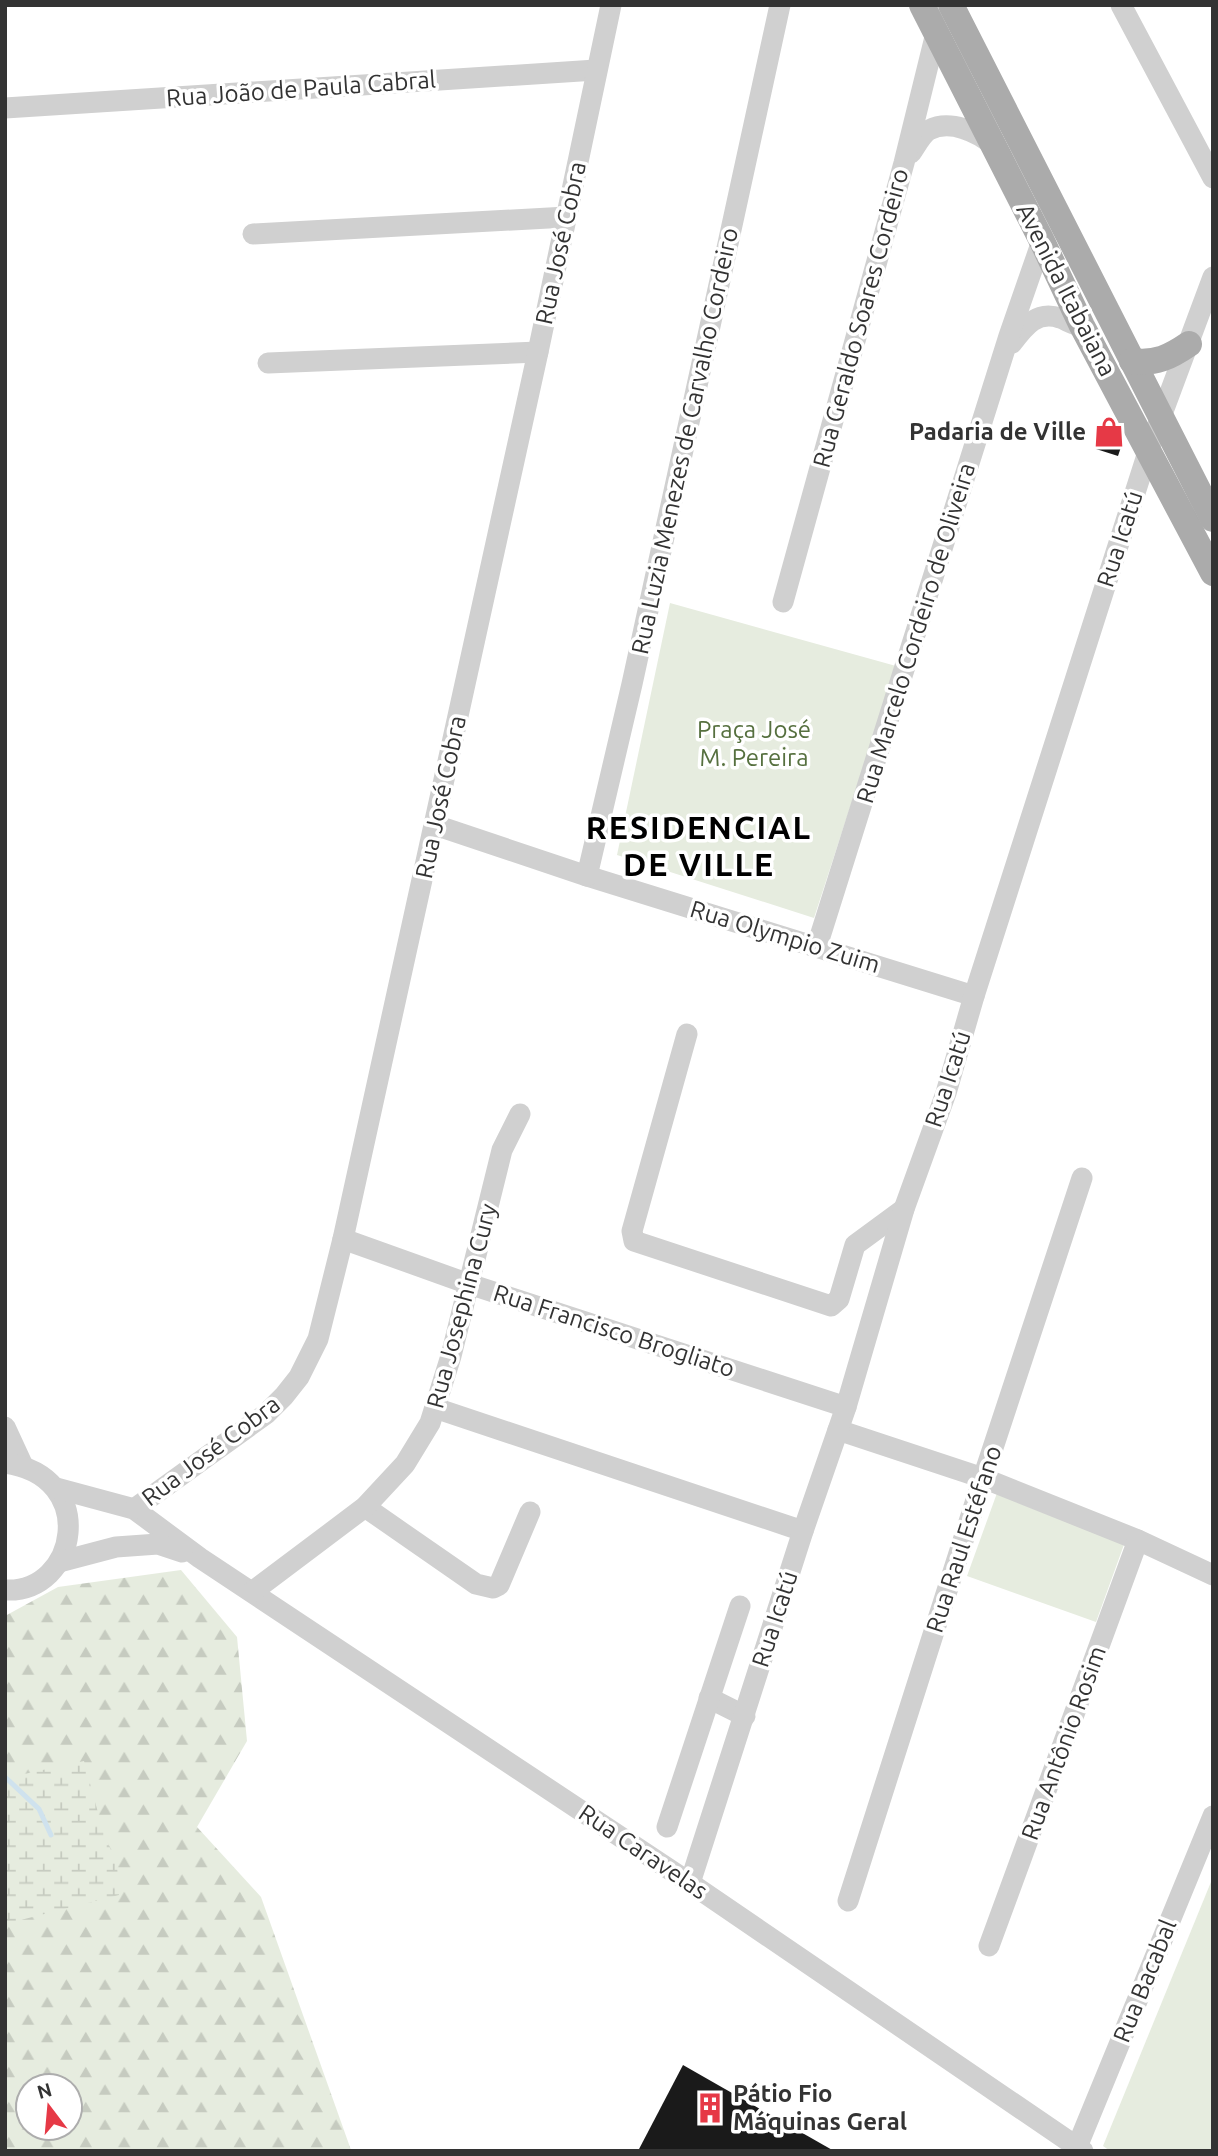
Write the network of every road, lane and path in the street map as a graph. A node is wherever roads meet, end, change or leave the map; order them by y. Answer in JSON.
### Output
{"nodes":[{"id":1,"x":611,"y":5,"type":"edge"},
{"id":2,"x":780,"y":5,"type":"edge"},
{"id":3,"x":922,"y":5,"type":"edge"},
{"id":4,"x":951,"y":5,"type":"edge"},
{"id":5,"x":1124,"y":7,"type":"edge"},
{"id":6,"x":936,"y":33,"type":"junction"},
{"id":7,"x":596,"y":70,"type":"junction"},
{"id":8,"x":5,"y":108,"type":"edge"},
{"id":9,"x":994,"y":146,"type":"junction"},
{"id":10,"x":1206,"y":154,"type":"edge"},
{"id":11,"x":904,"y":163,"type":"junction"},
{"id":12,"x":1213,"y":178,"type":"edge"},
{"id":13,"x":567,"y":217,"type":"junction"},
{"id":14,"x":253,"y":234,"type":"dead end"},
{"id":15,"x":1042,"y":241,"type":"junction"},
{"id":16,"x":1213,"y":277,"type":"edge"},
{"id":17,"x":1082,"y":326,"type":"junction"},
{"id":18,"x":1189,"y":344,"type":"junction"},
{"id":19,"x":538,"y":352,"type":"junction"},
{"id":20,"x":1004,"y":352,"type":"junction"},
{"id":21,"x":1132,"y":361,"type":"junction"},
{"id":22,"x":268,"y":363,"type":"dead end"},
{"id":23,"x":1161,"y":416,"type":"junction"},
{"id":24,"x":1149,"y":449,"type":"junction"},
{"id":25,"x":1213,"y":519,"type":"edge"},
{"id":26,"x":1213,"y":573,"type":"edge"},
{"id":27,"x":783,"y":602,"type":"dead end"},
{"id":28,"x":435,"y":825,"type":"junction"},
{"id":29,"x":587,"y":876,"type":"junction"},
{"id":30,"x":817,"y":946,"type":"junction"},
{"id":31,"x":974,"y":996,"type":"junction"},
{"id":32,"x":687,"y":1034,"type":"dead end"},
{"id":33,"x":520,"y":1114,"type":"dead end"},
{"id":34,"x":1082,"y":1178,"type":"dead end"},
{"id":35,"x":904,"y":1209,"type":"junction"},
{"id":36,"x":344,"y":1239,"type":"junction"},
{"id":37,"x":469,"y":1284,"type":"junction"},
{"id":38,"x":846,"y":1407,"type":"junction"},
{"id":39,"x":435,"y":1408,"type":"junction"},
{"id":40,"x":5,"y":1427,"type":"edge"},
{"id":41,"x":838,"y":1430,"type":"junction"},
{"id":42,"x":14,"y":1465,"type":"edge"},
{"id":43,"x":983,"y":1478,"type":"junction"},
{"id":44,"x":55,"y":1488,"type":"junction"},
{"id":45,"x":365,"y":1507,"type":"junction"},
{"id":46,"x":134,"y":1509,"type":"junction"},
{"id":47,"x":530,"y":1512,"type":"dead end"},
{"id":48,"x":803,"y":1531,"type":"junction"},
{"id":49,"x":1138,"y":1540,"type":"junction"},
{"id":50,"x":200,"y":1558,"type":"junction"},
{"id":51,"x":59,"y":1562,"type":"junction"},
{"id":52,"x":1213,"y":1575,"type":"edge"},
{"id":53,"x":7,"y":1591,"type":"edge"},
{"id":54,"x":252,"y":1592,"type":"junction"},
{"id":55,"x":740,"y":1606,"type":"dead end"},
{"id":56,"x":709,"y":1698,"type":"junction"},
{"id":57,"x":745,"y":1716,"type":"junction"},
{"id":58,"x":1213,"y":1816,"type":"edge"},
{"id":59,"x":667,"y":1827,"type":"dead end"},
{"id":60,"x":690,"y":1883,"type":"junction"},
{"id":61,"x":848,"y":1901,"type":"dead end"},
{"id":62,"x":989,"y":1946,"type":"dead end"},
{"id":63,"x":1080,"y":2149,"type":"edge"}],
"edges":[{"from":1,"to":7,"type":"street","name":"Rua José Cobra"},
{"from":2,"to":29,"type":"street","name":"Rua Luzia Menezes de Carvalho Cordeiro"},
{"from":3,"to":6,"type":"main road","name":"Avenida Itabaiana"},
{"from":4,"to":21,"type":"main road","name":"Avenida Itabaiana"},
{"from":5,"to":10,"type":"street"},
{"from":6,"to":9,"type":"main road","name":"Avenida Itabaiana"},
{"from":6,"to":11,"type":"street","name":"Rua Geraldo Soares Cordeiro"},
{"from":7,"to":8,"type":"street","name":"Rua João de Paula Cabral"},
{"from":7,"to":13,"type":"street","name":"Rua José Cobra"},
{"from":9,"to":11,"type":"street"},
{"from":9,"to":15,"type":"main road","name":"Avenida Itabaiana"},
{"from":10,"to":12,"type":"street"},
{"from":11,"to":27,"type":"street","name":"Rua Geraldo Soares Cordeiro"},
{"from":13,"to":14,"type":"street"},
{"from":13,"to":19,"type":"street","name":"Rua José Cobra"},
{"from":15,"to":17,"type":"main road","name":"Avenida Itabaiana"},
{"from":15,"to":20,"type":"street","name":"Rua Marcelo Cordeiro de Oliveira"},
{"from":16,"to":18,"type":"street","name":"Rua Icatú"},
{"from":17,"to":20,"type":"street"},
{"from":17,"to":24,"type":"main road","name":"Avenida Itabaiana"},
{"from":18,"to":21,"type":"main road"},
{"from":18,"to":23,"type":"street","name":"Rua Icatú"},
{"from":19,"to":22,"type":"street"},
{"from":19,"to":28,"type":"street","name":"Rua José Cobra"},
{"from":20,"to":30,"type":"street","name":"Rua Marcelo Cordeiro de Oliveira"},
{"from":21,"to":23,"type":"main road","name":"Avenida Itabaiana"},
{"from":23,"to":24,"type":"street","name":"Rua Icatú"},
{"from":23,"to":25,"type":"main road","name":"Avenida Itabaiana"},
{"from":24,"to":26,"type":"main road","name":"Avenida Itabaiana"},
{"from":24,"to":31,"type":"street","name":"Rua Icatú"},
{"from":28,"to":29,"type":"street","name":"Rua Olympio Zuim"},
{"from":28,"to":36,"type":"street","name":"Rua José Cobra"},
{"from":29,"to":30,"type":"street","name":"Rua Olympio Zuim"},
{"from":30,"to":31,"type":"street","name":"Rua Olympio Zuim"},
{"from":31,"to":35,"type":"street","name":"Rua Icatú"},
{"from":32,"to":35,"type":"street"},
{"from":33,"to":37,"type":"street","name":"Rua Josephina Cury"},
{"from":34,"to":43,"type":"street","name":"Rua Raul Estéfano"},
{"from":35,"to":38,"type":"street","name":"Rua Icatú"},
{"from":36,"to":37,"type":"street","name":"Rua Francisco Brogliato"},
{"from":36,"to":46,"type":"street","name":"Rua José Cobra"},
{"from":37,"to":38,"type":"street","name":"Rua Francisco Brogliato"},
{"from":37,"to":39,"type":"street","name":"Rua Josephina Cury"},
{"from":38,"to":41,"type":"street","name":"Rua Icatú"},
{"from":39,"to":45,"type":"street","name":"Rua Josephina Cury"},
{"from":39,"to":48,"type":"street"},
{"from":40,"to":42,"type":"street"},
{"from":41,"to":43,"type":"street"},
{"from":41,"to":48,"type":"street","name":"Rua Icatú"},
{"from":42,"to":44,"type":"street"},
{"from":43,"to":49,"type":"street"},
{"from":43,"to":61,"type":"street","name":"Rua Raul Estéfano"},
{"from":44,"to":46,"type":"street"},
{"from":44,"to":51,"type":"street"},
{"from":45,"to":47,"type":"street"},
{"from":45,"to":54,"type":"street","name":"Rua Josephina Cury"},
{"from":46,"to":50,"type":"street"},
{"from":48,"to":57,"type":"street","name":"Rua Icatú"},
{"from":49,"to":52,"type":"street"},
{"from":49,"to":62,"type":"street","name":"Rua Antônio Rosim"},
{"from":50,"to":51,"type":"street"},
{"from":50,"to":54,"type":"street","name":"Rua Caravelas"},
{"from":51,"to":53,"type":"street"},
{"from":54,"to":60,"type":"street","name":"Rua Caravelas"},
{"from":55,"to":56,"type":"street"},
{"from":56,"to":57,"type":"street"},
{"from":56,"to":59,"type":"street"},
{"from":57,"to":60,"type":"street","name":"Rua Icatú"},
{"from":58,"to":63,"type":"street","name":"Rua Bacabal"},
{"from":60,"to":63,"type":"street","name":"Rua Caravelas"}]}
